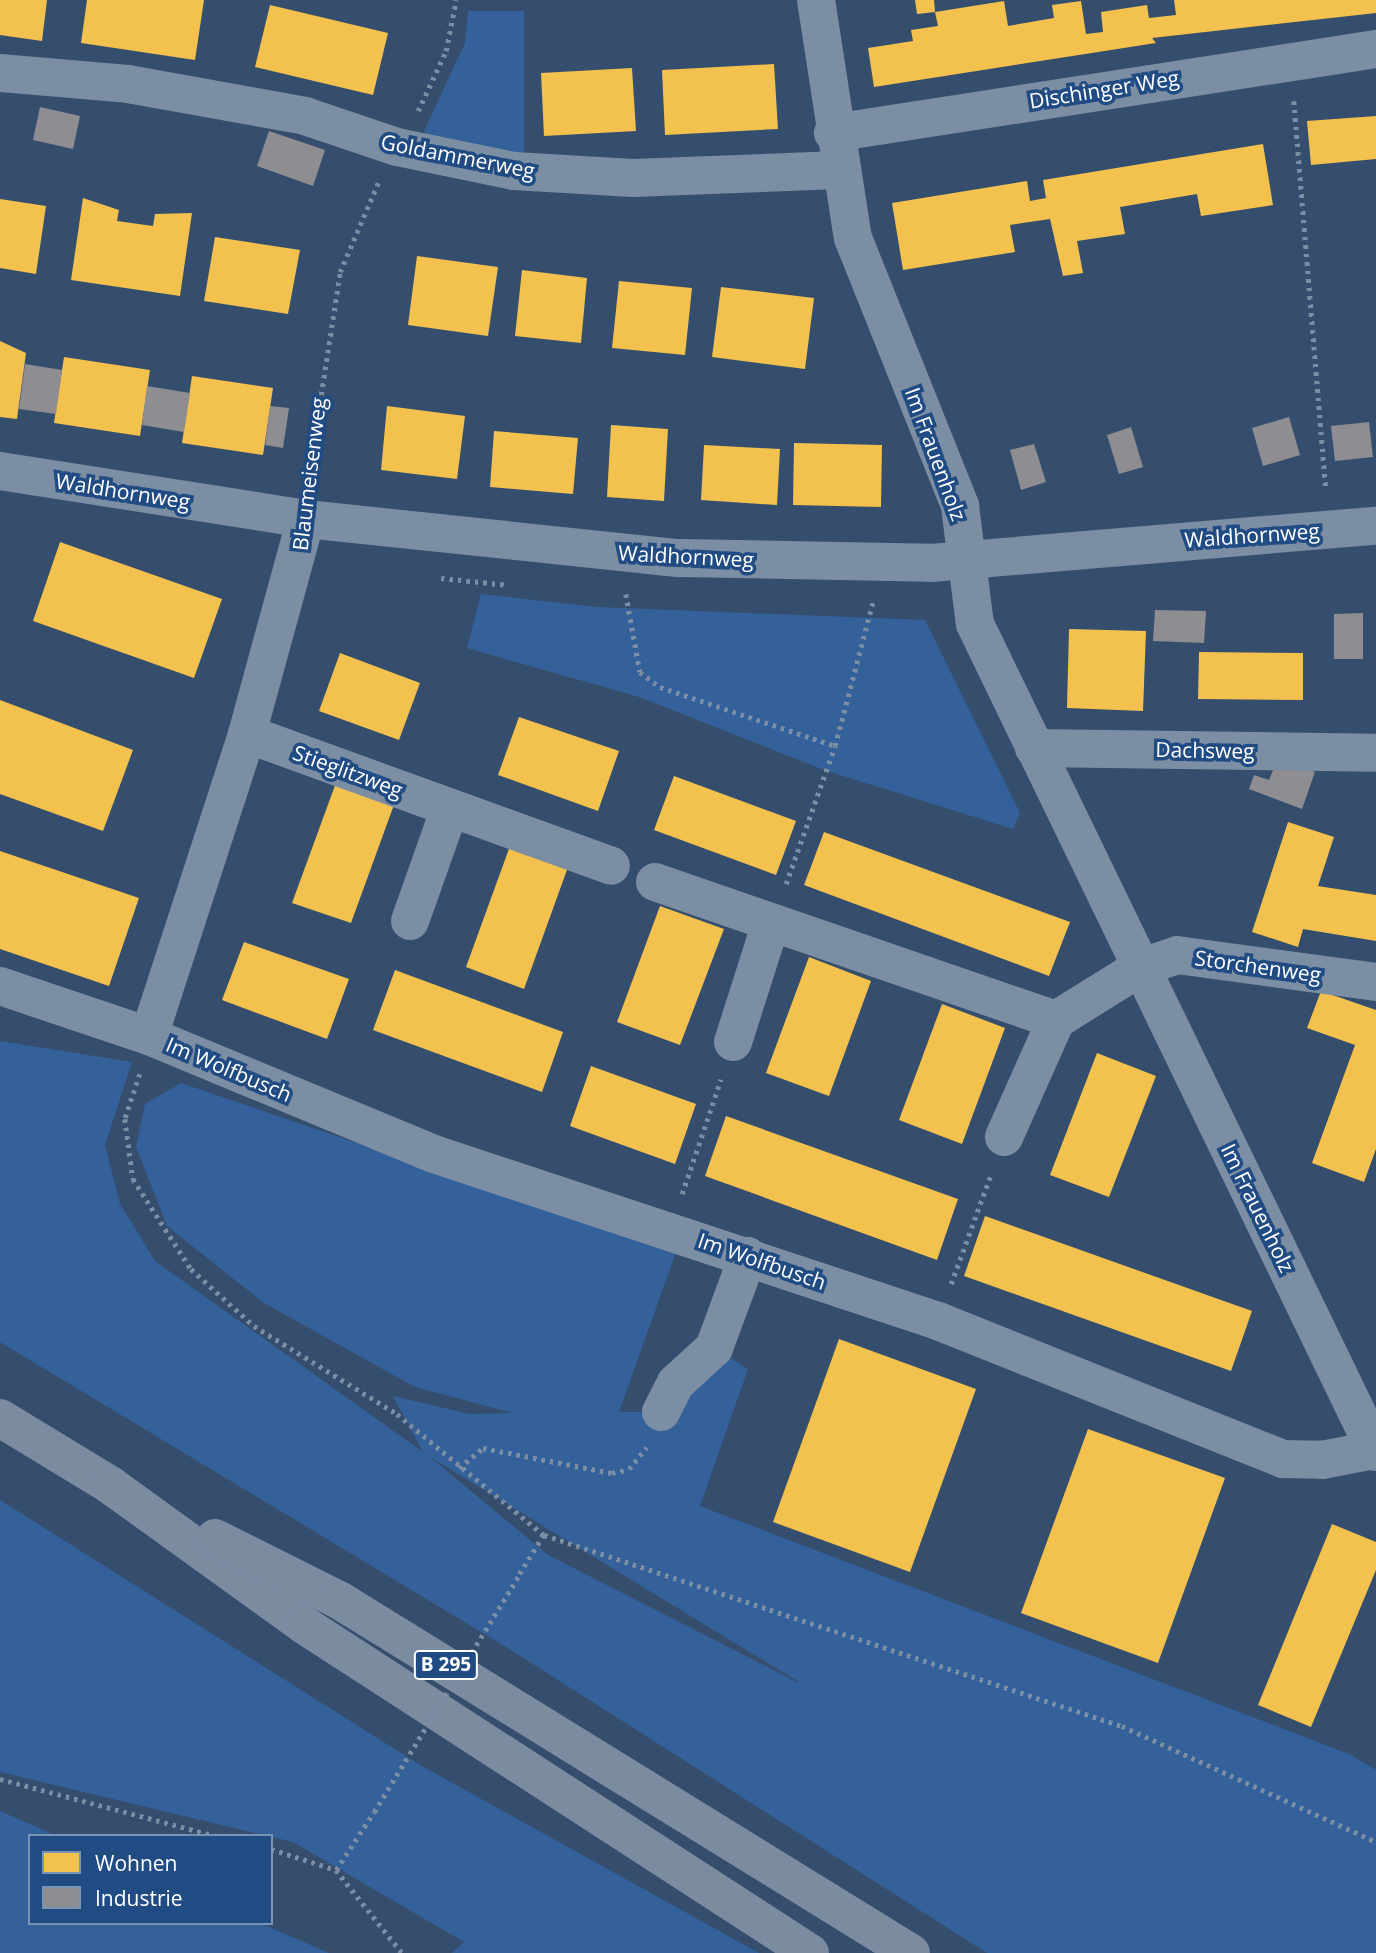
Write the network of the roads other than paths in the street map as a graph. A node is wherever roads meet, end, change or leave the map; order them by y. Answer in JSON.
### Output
{"nodes":[{"id":1,"x":816,"y":0,"type":"edge"},
{"id":2,"x":1376,"y":48,"type":"edge"},
{"id":3,"x":0,"y":73,"type":"edge"},
{"id":4,"x":833,"y":133,"type":"junction"},
{"id":5,"x":839,"y":170,"type":"junction"},
{"id":6,"x":0,"y":471,"type":"edge"},
{"id":7,"x":306,"y":519,"type":"junction"},
{"id":8,"x":1376,"y":526,"type":"edge"},
{"id":9,"x":968,"y":556,"type":"junction"},
{"id":10,"x":247,"y":734,"type":"junction"},
{"id":11,"x":1034,"y":748,"type":"junction"},
{"id":12,"x":1376,"y":753,"type":"edge"},
{"id":13,"x":450,"y":808,"type":"junction"},
{"id":14,"x":611,"y":866,"type":"dead end"},
{"id":15,"x":655,"y":882,"type":"dead end"},
{"id":16,"x":410,"y":921,"type":"dead end"},
{"id":17,"x":770,"y":926,"type":"junction"},
{"id":18,"x":1141,"y":967,"type":"junction"},
{"id":19,"x":1376,"y":982,"type":"edge"},
{"id":20,"x":0,"y":986,"type":"edge"},
{"id":21,"x":1056,"y":1020,"type":"junction"},
{"id":22,"x":149,"y":1036,"type":"junction"},
{"id":23,"x":733,"y":1042,"type":"road end"},
{"id":24,"x":1004,"y":1137,"type":"road end"},
{"id":25,"x":748,"y":1256,"type":"junction"},
{"id":26,"x":661,"y":1412,"type":"road end"},
{"id":27,"x":0,"y":1418,"type":"edge"},
{"id":28,"x":1375,"y":1451,"type":"edge"},
{"id":29,"x":110,"y":1485,"type":"junction"},
{"id":30,"x":810,"y":1953,"type":"edge"},
{"id":31,"x":911,"y":1953,"type":"edge"}],
"edges":[{"from":1,"to":4,"type":"street","name":"Im Frauenholz"},
{"from":2,"to":4,"type":"street","name":"Dischinger Weg"},
{"from":3,"to":5,"type":"street","name":"Goldammerweg"},
{"from":4,"to":5,"type":"street","name":"Im Frauenholz"},
{"from":5,"to":9,"type":"street","name":"Im Frauenholz"},
{"from":6,"to":7,"type":"street","name":"Waldhornweg"},
{"from":7,"to":9,"type":"street","name":"Waldhornweg"},
{"from":7,"to":10,"type":"street","name":"Blaumeisenweg"},
{"from":8,"to":9,"type":"street","name":"Waldhornweg"},
{"from":9,"to":11,"type":"street","name":"Im Frauenholz"},
{"from":10,"to":13,"type":"street","name":"Stieglitzweg"},
{"from":10,"to":22,"type":"street","name":"Blaumeisenweg"},
{"from":11,"to":12,"type":"street","name":"Dachsweg"},
{"from":11,"to":18,"type":"street","name":"Im Frauenholz"},
{"from":13,"to":14,"type":"street","name":"Stieglitzweg"},
{"from":13,"to":16,"type":"street"},
{"from":15,"to":17,"type":"street"},
{"from":17,"to":21,"type":"street"},
{"from":17,"to":23,"type":"street"},
{"from":18,"to":19,"type":"street","name":"Storchenweg"},
{"from":18,"to":21,"type":"street"},
{"from":18,"to":28,"type":"street","name":"Im Frauenholz"},
{"from":20,"to":22,"type":"street","name":"Im Wolfbusch"},
{"from":21,"to":24,"type":"street"},
{"from":22,"to":25,"type":"street","name":"Im Wolfbusch"},
{"from":25,"to":26,"type":"street"},
{"from":25,"to":28,"type":"street","name":"Im Wolfbusch"},
{"from":27,"to":29,"type":"main road","number":"B 295"},
{"from":29,"to":30,"type":"main road","number":"B 295"},
{"from":29,"to":31,"type":"main road","number":"B 295"}]}
